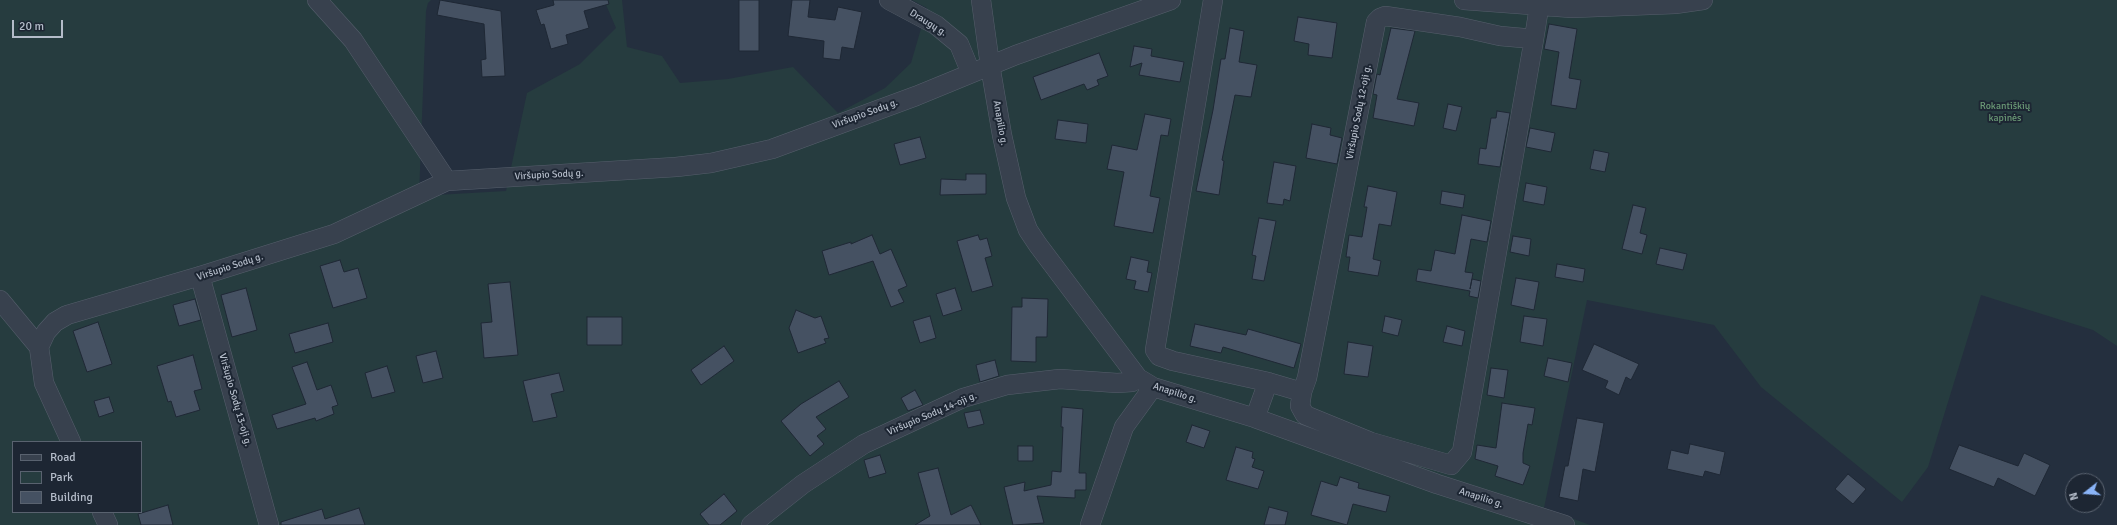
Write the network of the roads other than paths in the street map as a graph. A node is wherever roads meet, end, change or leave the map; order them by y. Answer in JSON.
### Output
{"nodes":[{"id":1,"x":317,"y":0,"type":"edge"},
{"id":2,"x":889,"y":0,"type":"edge"},
{"id":3,"x":981,"y":0,"type":"edge"},
{"id":4,"x":1171,"y":0,"type":"edge"},
{"id":5,"x":1213,"y":0,"type":"edge"},
{"id":6,"x":1464,"y":0,"type":"edge"},
{"id":7,"x":1703,"y":0,"type":"edge"},
{"id":8,"x":1539,"y":7,"type":"junction"},
{"id":9,"x":1534,"y":39,"type":"junction"},
{"id":10,"x":990,"y":65,"type":"junction"},
{"id":11,"x":971,"y":73,"type":"junction"},
{"id":12,"x":447,"y":181,"type":"junction"},
{"id":13,"x":200,"y":276,"type":"junction"},
{"id":14,"x":0,"y":300,"type":"edge"},
{"id":15,"x":39,"y":347,"type":"junction"},
{"id":16,"x":1146,"y":382,"type":"junction"},
{"id":17,"x":1268,"y":382,"type":"junction"},
{"id":18,"x":1302,"y":392,"type":"junction"},
{"id":19,"x":1255,"y":418,"type":"junction"},
{"id":20,"x":71,"y":441,"type":"edge"},
{"id":21,"x":102,"y":513,"type":"edge"},
{"id":22,"x":108,"y":525,"type":"edge"},
{"id":23,"x":269,"y":525,"type":"edge"},
{"id":24,"x":751,"y":525,"type":"edge"},
{"id":25,"x":1090,"y":525,"type":"edge"},
{"id":26,"x":1565,"y":525,"type":"edge"}],
"edges":[{"from":1,"to":12,"type":"street"},
{"from":2,"to":11,"type":"street","name":"Draugų g."},
{"from":3,"to":10,"type":"street","name":"Anapilio g."},
{"from":4,"to":10,"type":"street","name":"Viršupio Sodų g."},
{"from":5,"to":17,"type":"street"},
{"from":6,"to":8,"type":"street"},
{"from":7,"to":8,"type":"street"},
{"from":8,"to":9,"type":"street"},
{"from":9,"to":18,"type":"street","name":"Viršupio Sodų 12-oji g."},
{"from":9,"to":18,"type":"street"},
{"from":10,"to":11,"type":"street","name":"Viršupio Sodų g."},
{"from":10,"to":16,"type":"street","name":"Anapilio g."},
{"from":11,"to":12,"type":"street","name":"Viršupio Sodų g."},
{"from":12,"to":13,"type":"street","name":"Viršupio Sodų g."},
{"from":13,"to":15,"type":"street","name":"Viršupio Sodų g."},
{"from":13,"to":23,"type":"street","name":"Viršupio Sodų 13-oji g."},
{"from":14,"to":15,"type":"street"},
{"from":15,"to":20,"type":"street"},
{"from":16,"to":19,"type":"street","name":"Anapilio g."},
{"from":16,"to":24,"type":"street","name":"Viršupio Sodų 14-oji g."},
{"from":16,"to":25,"type":"street"},
{"from":17,"to":18,"type":"street"},
{"from":17,"to":19,"type":"street"},
{"from":19,"to":26,"type":"street","name":"Anapilio g."},
{"from":21,"to":22,"type":"street"}]}
